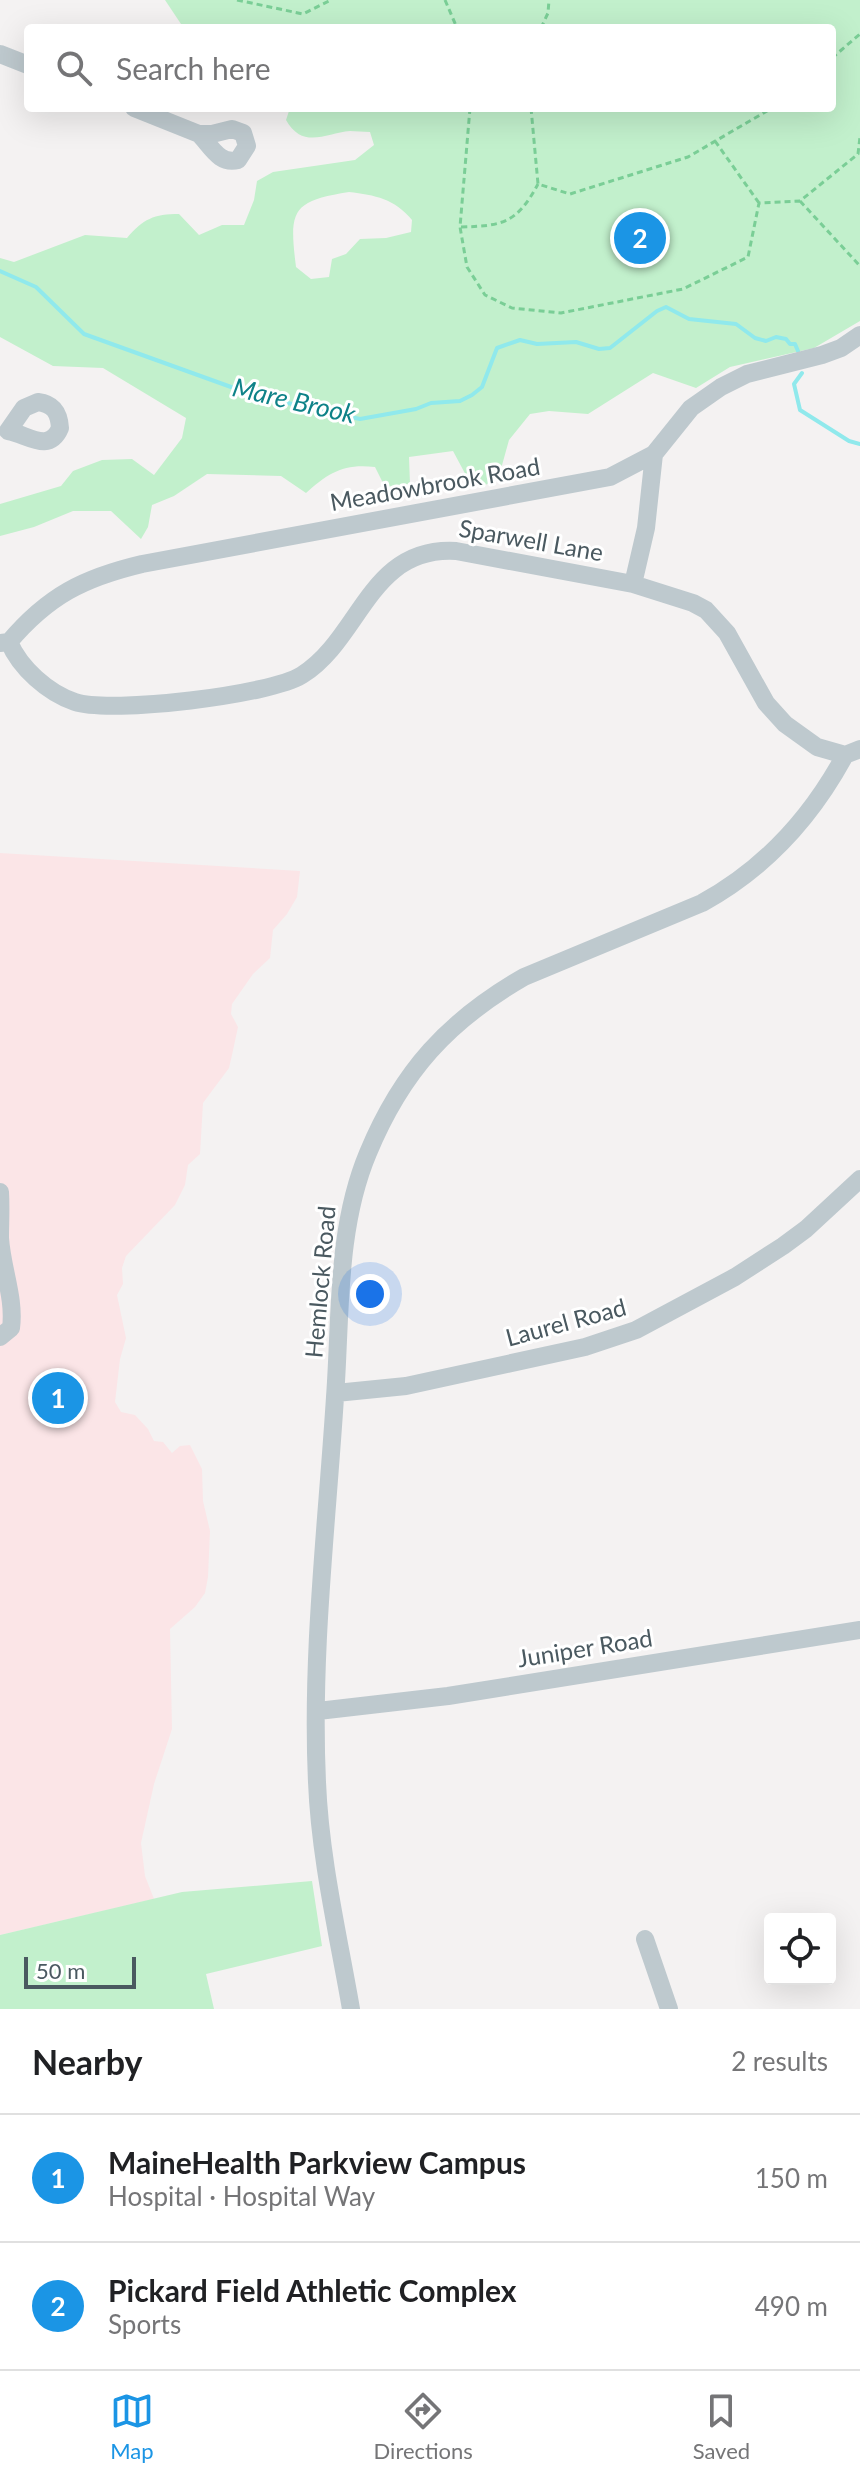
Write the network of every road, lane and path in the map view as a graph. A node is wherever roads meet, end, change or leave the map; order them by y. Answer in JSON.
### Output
{"nodes":[{"id":1,"x":237,"y":0,"type":"edge"},
{"id":2,"x":331,"y":0,"type":"edge"},
{"id":3,"x":445,"y":0,"type":"edge"},
{"id":4,"x":549,"y":0,"type":"edge"},
{"id":5,"x":455,"y":24,"type":"edge"},
{"id":6,"x":543,"y":24,"type":"edge"},
{"id":7,"x":860,"y":34,"type":"edge"},
{"id":8,"x":0,"y":54,"type":"edge"},
{"id":9,"x":836,"y":55,"type":"edge"},
{"id":10,"x":24,"y":63,"type":"edge"},
{"id":11,"x":144,"y":112,"type":"edge"},
{"id":12,"x":470,"y":112,"type":"edge"},
{"id":13,"x":531,"y":112,"type":"edge"},
{"id":14,"x":765,"y":112,"type":"edge"},
{"id":15,"x":199,"y":134,"type":"dead end"},
{"id":16,"x":860,"y":137,"type":"edge"},
{"id":17,"x":715,"y":140,"type":"junction"},
{"id":18,"x":538,"y":184,"type":"junction"},
{"id":19,"x":800,"y":201,"type":"junction"},
{"id":20,"x":759,"y":203,"type":"junction"},
{"id":21,"x":460,"y":227,"type":"junction"},
{"id":22,"x":860,"y":266,"type":"edge"},
{"id":23,"x":860,"y":335,"type":"edge"},
{"id":24,"x":654,"y":454,"type":"junction"},
{"id":25,"x":633,"y":584,"type":"junction"},
{"id":26,"x":4,"y":643,"type":"edge"},
{"id":27,"x":852,"y":752,"type":"edge"},
{"id":28,"x":860,"y":1179,"type":"edge"},
{"id":29,"x":0,"y":1192,"type":"edge"},
{"id":30,"x":0,"y":1337,"type":"edge"},
{"id":31,"x":336,"y":1393,"type":"junction"},
{"id":32,"x":860,"y":1630,"type":"edge"},
{"id":33,"x":318,"y":1711,"type":"junction"},
{"id":34,"x":645,"y":1939,"type":"dead end"},
{"id":35,"x":351,"y":2009,"type":"edge"},
{"id":36,"x":669,"y":2009,"type":"edge"}],
"edges":[{"from":1,"to":2,"type":"path"},
{"from":3,"to":5,"type":"path"},
{"from":4,"to":6,"type":"path"},
{"from":7,"to":9,"type":"path"},
{"from":8,"to":10,"type":"street"},
{"from":11,"to":15,"type":"street"},
{"from":12,"to":21,"type":"path"},
{"from":13,"to":18,"type":"path"},
{"from":14,"to":17,"type":"path"},
{"from":16,"to":19,"type":"path"},
{"from":17,"to":18,"type":"path"},
{"from":17,"to":20,"type":"path"},
{"from":18,"to":21,"type":"path"},
{"from":19,"to":20,"type":"path"},
{"from":19,"to":22,"type":"path"},
{"from":20,"to":21,"type":"path"},
{"from":23,"to":24,"type":"street","name":"Meadowbrook Road"},
{"from":24,"to":25,"type":"street"},
{"from":24,"to":26,"type":"street","name":"Meadowbrook Road"},
{"from":25,"to":26,"type":"street","name":"Sparwell Lane"},
{"from":25,"to":27,"type":"street","name":"Sparwell Lane"},
{"from":27,"to":31,"type":"street","name":"Hemlock Road"},
{"from":28,"to":31,"type":"street","name":"Laurel Road"},
{"from":29,"to":30,"type":"street"},
{"from":31,"to":33,"type":"street","name":"Hemlock Road"},
{"from":32,"to":33,"type":"street","name":"Juniper Road"},
{"from":33,"to":35,"type":"street","name":"Hemlock Road"},
{"from":34,"to":36,"type":"street"}]}
